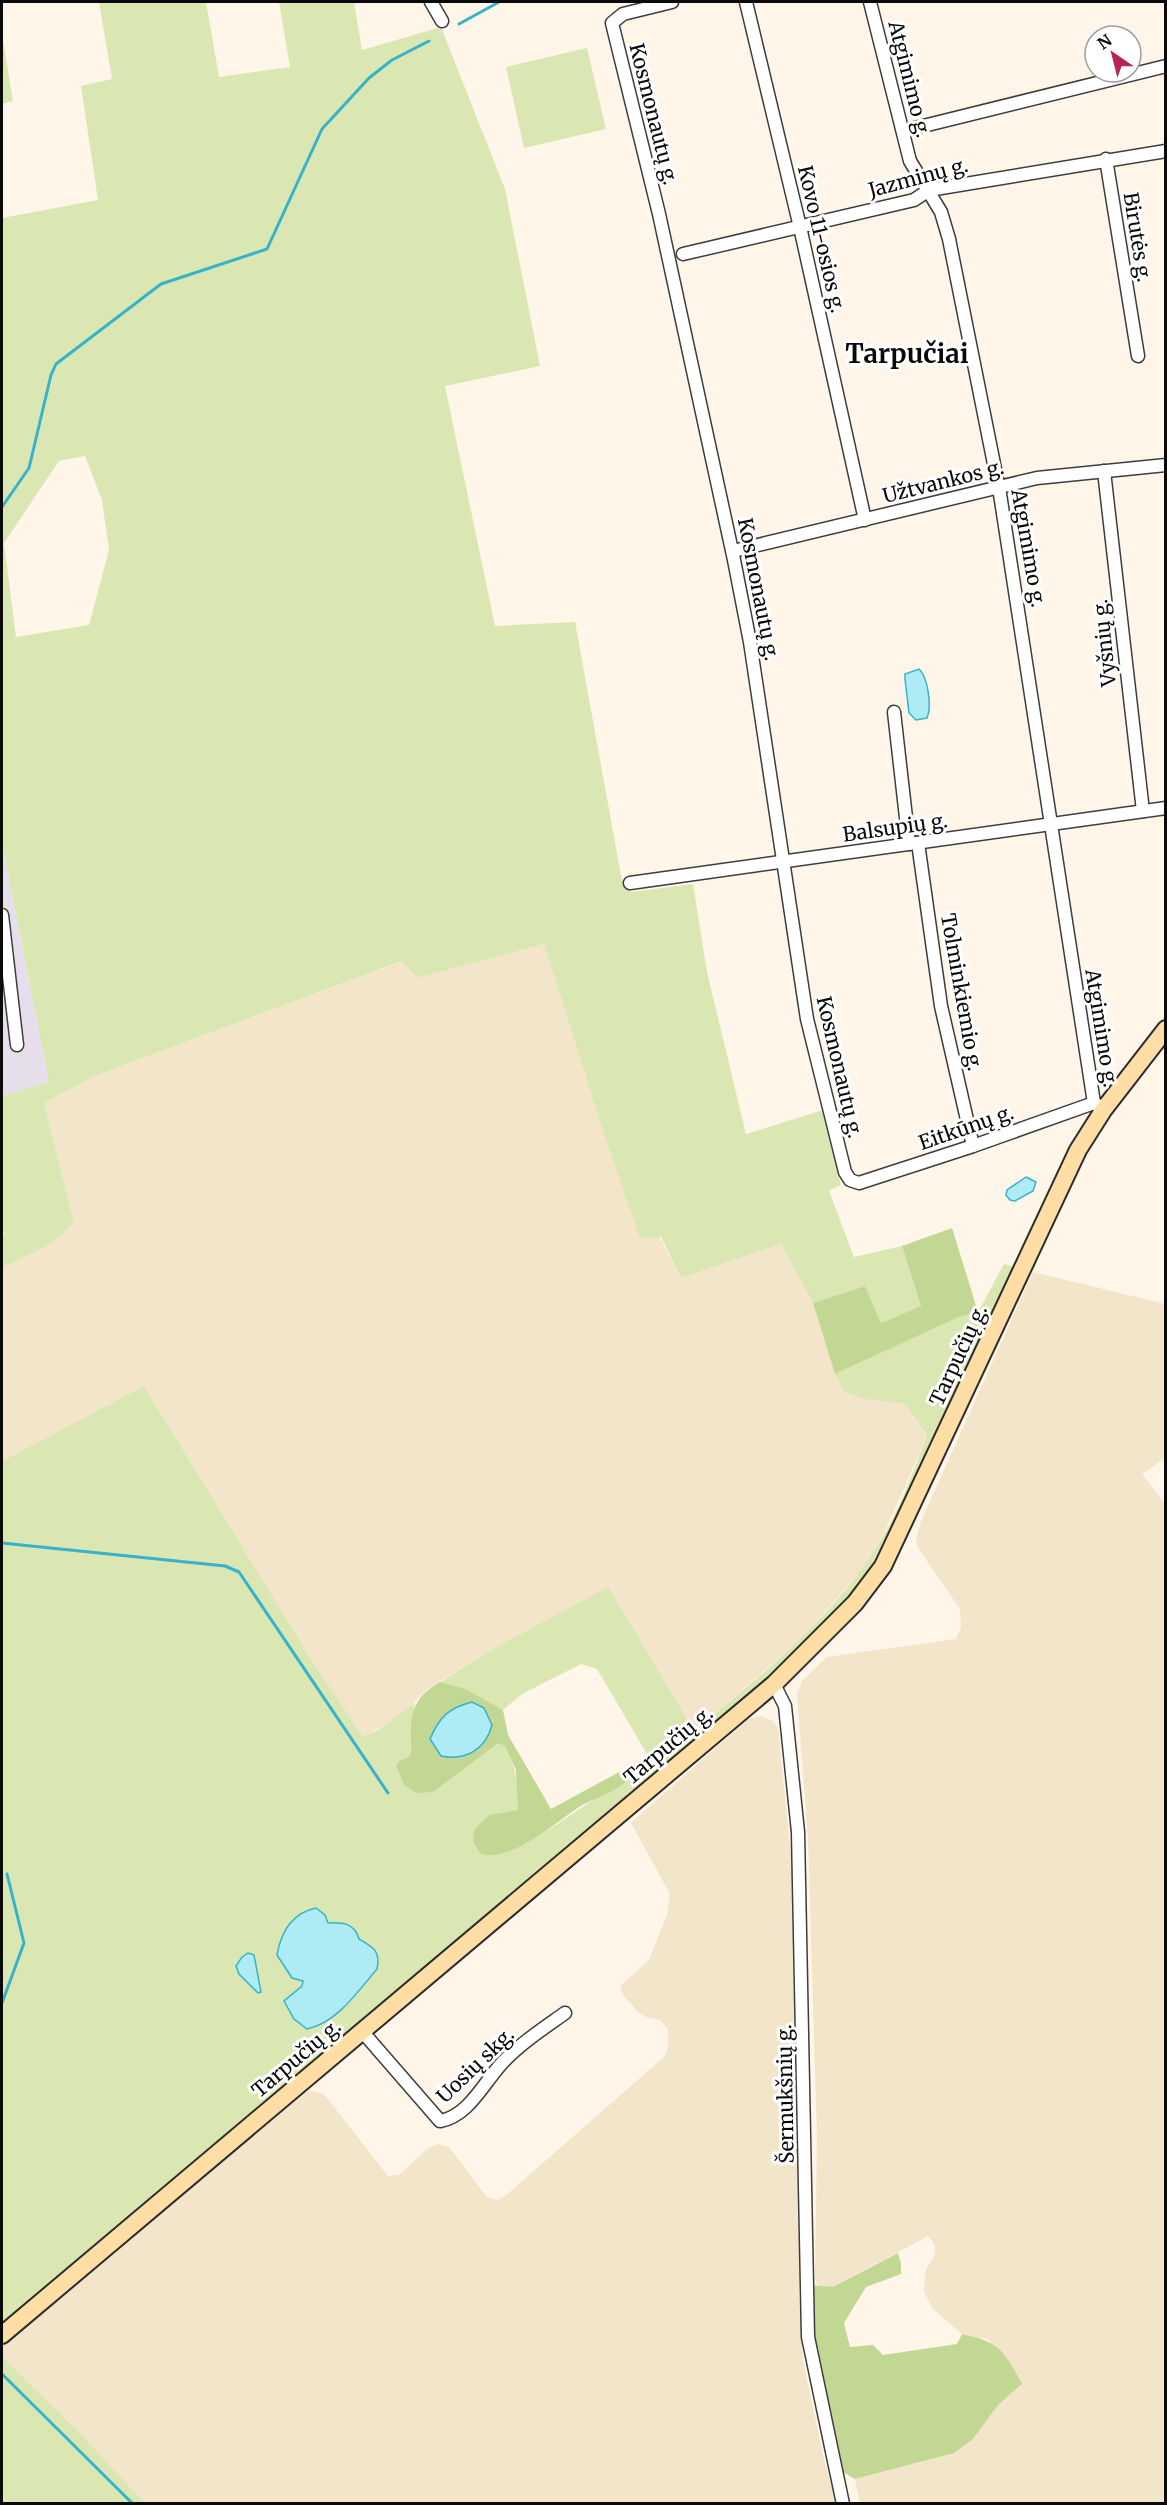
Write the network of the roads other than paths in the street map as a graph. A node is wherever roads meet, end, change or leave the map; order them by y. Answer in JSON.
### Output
{"nodes":[{"id":1,"x":432,"y":2,"type":"edge"},
{"id":2,"x":672,"y":2,"type":"edge"},
{"id":3,"x":746,"y":2,"type":"edge"},
{"id":4,"x":870,"y":2,"type":"edge"},
{"id":5,"x":442,"y":21,"type":"dead end"},
{"id":6,"x":1166,"y":66,"type":"edge"},
{"id":7,"x":903,"y":131,"type":"junction"},
{"id":8,"x":1166,"y":151,"type":"edge"},
{"id":9,"x":1106,"y":159,"type":"junction"},
{"id":10,"x":929,"y":190,"type":"junction"},
{"id":11,"x":800,"y":227,"type":"junction"},
{"id":12,"x":683,"y":254,"type":"dead end"},
{"id":13,"x":1138,"y":356,"type":"dead end"},
{"id":14,"x":1166,"y":465,"type":"edge"},
{"id":15,"x":1104,"y":471,"type":"junction"},
{"id":16,"x":999,"y":487,"type":"junction"},
{"id":17,"x":865,"y":520,"type":"junction"},
{"id":18,"x":732,"y":551,"type":"junction"},
{"id":19,"x":894,"y":712,"type":"dead end"},
{"id":20,"x":1166,"y":808,"type":"edge"},
{"id":21,"x":1143,"y":811,"type":"junction"},
{"id":22,"x":1051,"y":824,"type":"junction"},
{"id":23,"x":913,"y":844,"type":"junction"},
{"id":24,"x":783,"y":862,"type":"junction"},
{"id":25,"x":630,"y":883,"type":"dead end"},
{"id":26,"x":2,"y":915,"type":"edge"},
{"id":27,"x":1166,"y":1029,"type":"edge"},
{"id":28,"x":17,"y":1045,"type":"dead end"},
{"id":29,"x":1099,"y":1106,"type":"junction"},
{"id":30,"x":973,"y":1146,"type":"junction"},
{"id":31,"x":850,"y":1180,"type":"joint"},
{"id":32,"x":774,"y":1684,"type":"junction"},
{"id":33,"x":565,"y":2013,"type":"dead end"},
{"id":34,"x":361,"y":2031,"type":"junction"},
{"id":35,"x":2,"y":2335,"type":"edge"},
{"id":36,"x":843,"y":2504,"type":"edge"}],
"edges":[{"from":1,"to":5,"type":"street"},
{"from":2,"to":18,"type":"street","name":"Kosmonautų g."},
{"from":3,"to":11,"type":"street","name":"Kovo 11-osios g."},
{"from":4,"to":7,"type":"street","name":"Atgimimo g."},
{"from":6,"to":7,"type":"street"},
{"from":7,"to":10,"type":"street","name":"Atgimimo g."},
{"from":8,"to":9,"type":"street","name":"Jazminų g."},
{"from":9,"to":10,"type":"street","name":"Jazminų g."},
{"from":9,"to":13,"type":"street","name":"Birutės g."},
{"from":10,"to":11,"type":"street","name":"Jazminų g."},
{"from":10,"to":16,"type":"street","name":"Atgimimo g."},
{"from":11,"to":12,"type":"street","name":"Jazminų g."},
{"from":11,"to":17,"type":"street","name":"Kovo 11-osios g."},
{"from":14,"to":15,"type":"street","name":"Užtvankos g."},
{"from":15,"to":16,"type":"street","name":"Užtvankos g."},
{"from":15,"to":21,"type":"street","name":"Vyšnių g."},
{"from":16,"to":17,"type":"street","name":"Užtvankos g."},
{"from":16,"to":22,"type":"street","name":"Atgimimo g."},
{"from":17,"to":18,"type":"street","name":"Užtvankos g."},
{"from":18,"to":24,"type":"street","name":"Kosmonautų g."},
{"from":19,"to":23,"type":"street","name":"Tolminkiemio g."},
{"from":20,"to":21,"type":"street","name":"Balsupių g."},
{"from":21,"to":22,"type":"street","name":"Balsupių g."},
{"from":22,"to":23,"type":"street","name":"Balsupių g."},
{"from":22,"to":29,"type":"street","name":"Atgimimo g."},
{"from":23,"to":24,"type":"street","name":"Balsupių g."},
{"from":23,"to":30,"type":"street","name":"Tolminkiemio g."},
{"from":24,"to":25,"type":"street","name":"Balsupių g."},
{"from":24,"to":31,"type":"street","name":"Kosmonautų g."},
{"from":26,"to":28,"type":"street"},
{"from":27,"to":29,"type":"main road","name":"Tarpučių g."},
{"from":29,"to":30,"type":"street","name":"Eitkūnų g."},
{"from":29,"to":32,"type":"main road","name":"Tarpučių g."},
{"from":30,"to":31,"type":"street","name":"Eitkūnų g."},
{"from":32,"to":34,"type":"main road","name":"Tarpučių g."},
{"from":32,"to":36,"type":"street","name":"Šermukšnių g."},
{"from":33,"to":34,"type":"street","name":"Uosių skg."},
{"from":34,"to":35,"type":"main road","name":"Tarpučių g."}]}
